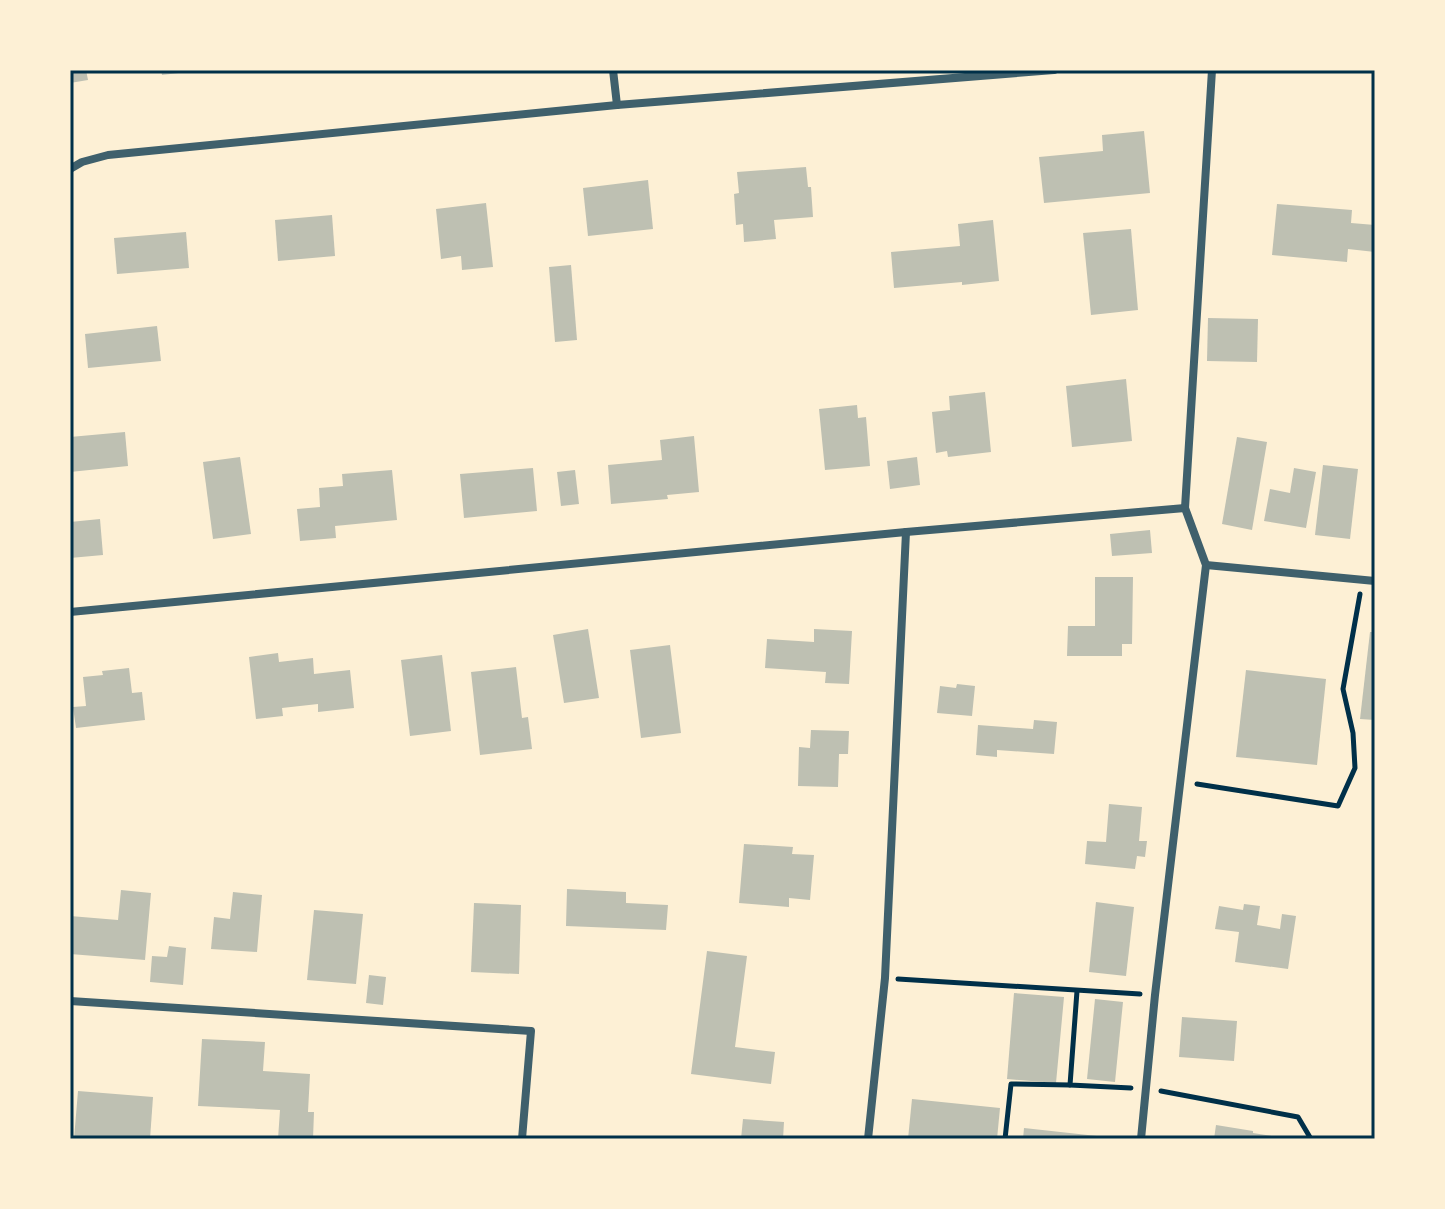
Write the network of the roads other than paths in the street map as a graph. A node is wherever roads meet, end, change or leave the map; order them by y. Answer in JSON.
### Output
{"nodes":[{"id":1,"x":613,"y":70,"type":"edge"},
{"id":2,"x":1054,"y":70,"type":"edge"},
{"id":3,"x":1212,"y":70,"type":"edge"},
{"id":4,"x":617,"y":105,"type":"junction"},
{"id":5,"x":70,"y":169,"type":"edge"},
{"id":6,"x":1185,"y":508,"type":"junction"},
{"id":7,"x":906,"y":532,"type":"junction"},
{"id":8,"x":1206,"y":565,"type":"junction"},
{"id":9,"x":1375,"y":581,"type":"edge"},
{"id":10,"x":70,"y":612,"type":"edge"},
{"id":11,"x":70,"y":1001,"type":"edge"},
{"id":12,"x":522,"y":1139,"type":"edge"},
{"id":13,"x":868,"y":1139,"type":"edge"},
{"id":14,"x":1141,"y":1139,"type":"edge"}],
"edges":[{"from":1,"to":4,"type":"street"},
{"from":2,"to":4,"type":"street"},
{"from":3,"to":6,"type":"street"},
{"from":4,"to":5,"type":"street"},
{"from":6,"to":7,"type":"street"},
{"from":6,"to":8,"type":"street"},
{"from":7,"to":10,"type":"street"},
{"from":7,"to":13,"type":"street"},
{"from":8,"to":9,"type":"street"},
{"from":8,"to":14,"type":"street"},
{"from":11,"to":12,"type":"street"}]}
